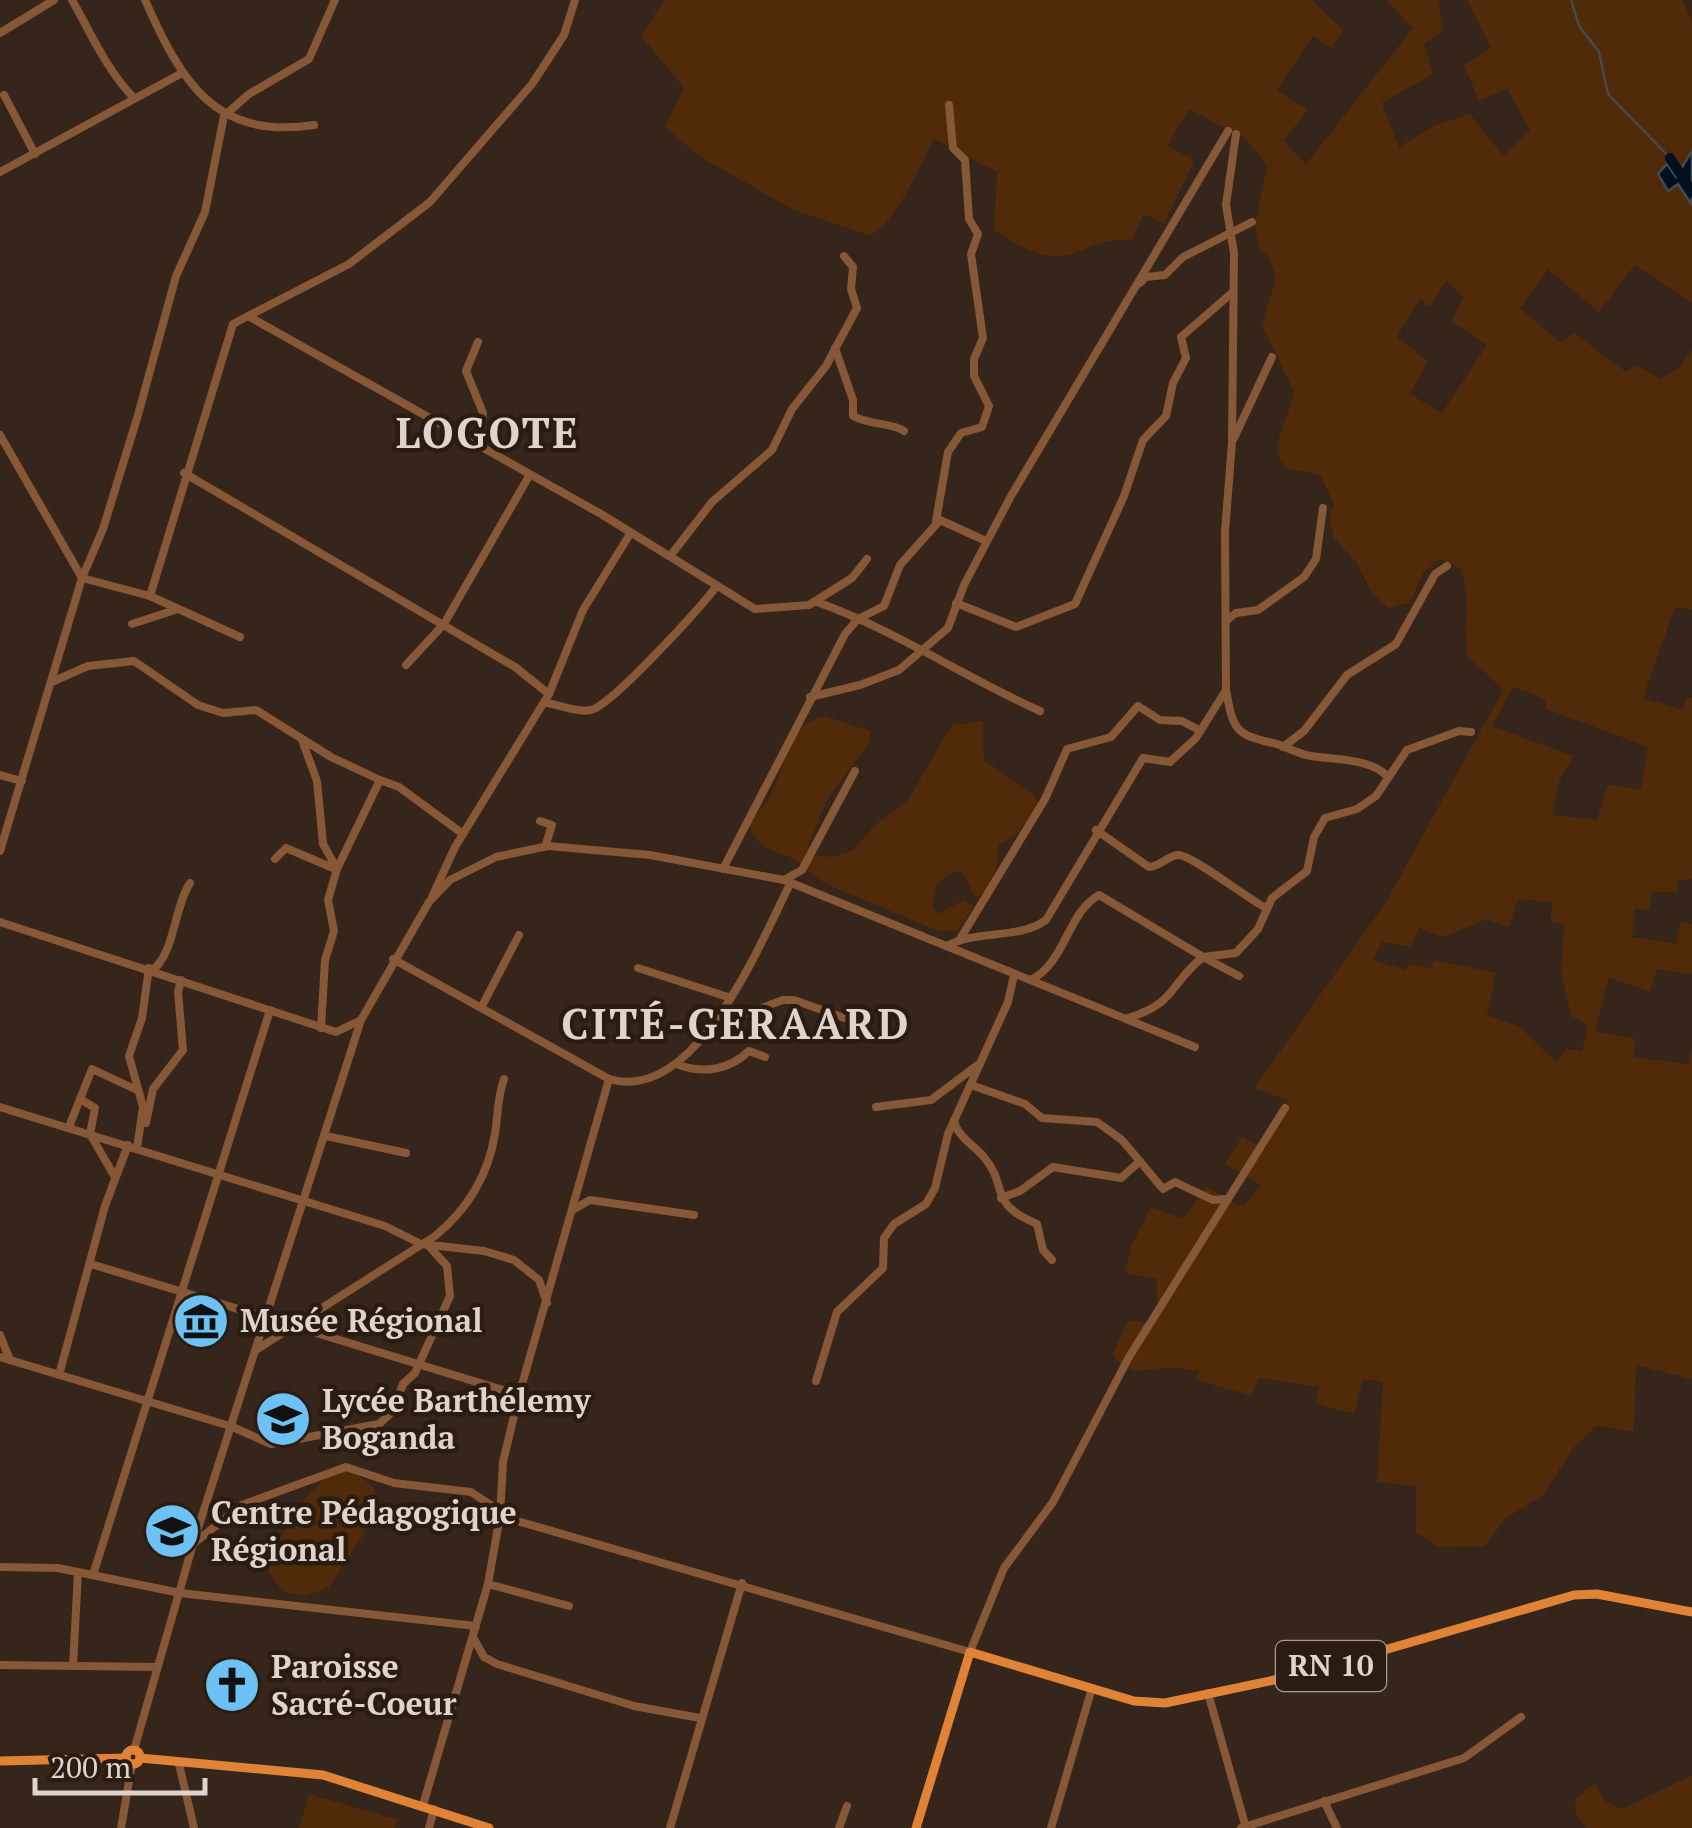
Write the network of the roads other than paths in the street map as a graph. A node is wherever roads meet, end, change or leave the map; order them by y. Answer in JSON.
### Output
{"nodes":[{"id":1,"x":54,"y":0,"type":"edge"},
{"id":2,"x":72,"y":0,"type":"edge"},
{"id":3,"x":144,"y":0,"type":"edge"},
{"id":4,"x":335,"y":0,"type":"edge"},
{"id":5,"x":575,"y":0,"type":"edge"},
{"id":6,"x":0,"y":33,"type":"edge"},
{"id":7,"x":182,"y":73,"type":"junction"},
{"id":8,"x":4,"y":95,"type":"dead end"},
{"id":9,"x":134,"y":97,"type":"junction"},
{"id":10,"x":949,"y":105,"type":"dead end"},
{"id":11,"x":224,"y":116,"type":"junction"},
{"id":12,"x":314,"y":125,"type":"dead end"},
{"id":13,"x":35,"y":154,"type":"junction"},
{"id":14,"x":0,"y":172,"type":"edge"},
{"id":15,"x":1252,"y":222,"type":"dead end"},
{"id":16,"x":1232,"y":232,"type":"junction"},
{"id":17,"x":844,"y":256,"type":"dead end"},
{"id":18,"x":1136,"y":284,"type":"junction"},
{"id":19,"x":1232,"y":292,"type":"junction"},
{"id":20,"x":248,"y":316,"type":"junction"},
{"id":21,"x":478,"y":342,"type":"dead end"},
{"id":22,"x":835,"y":348,"type":"junction"},
{"id":23,"x":1272,"y":357,"type":"dead end"},
{"id":24,"x":904,"y":431,"type":"dead end"},
{"id":25,"x":0,"y":436,"type":"edge"},
{"id":26,"x":1232,"y":442,"type":"junction"},
{"id":27,"x":480,"y":446,"type":"junction"},
{"id":28,"x":184,"y":473,"type":"junction"},
{"id":29,"x":528,"y":476,"type":"junction"},
{"id":30,"x":1322,"y":508,"type":"dead end"},
{"id":31,"x":936,"y":522,"type":"junction"},
{"id":32,"x":630,"y":534,"type":"junction"},
{"id":33,"x":986,"y":541,"type":"junction"},
{"id":34,"x":670,"y":555,"type":"junction"},
{"id":35,"x":867,"y":560,"type":"dead end"},
{"id":36,"x":1446,"y":566,"type":"dead end"},
{"id":37,"x":82,"y":578,"type":"junction"},
{"id":38,"x":716,"y":587,"type":"junction"},
{"id":39,"x":150,"y":596,"type":"junction"},
{"id":40,"x":816,"y":602,"type":"junction"},
{"id":41,"x":956,"y":603,"type":"junction"},
{"id":42,"x":178,"y":609,"type":"junction"},
{"id":43,"x":858,"y":620,"type":"junction"},
{"id":44,"x":1226,"y":621,"type":"junction"},
{"id":45,"x":132,"y":624,"type":"dead end"},
{"id":46,"x":444,"y":624,"type":"junction"},
{"id":47,"x":240,"y":637,"type":"dead end"},
{"id":48,"x":922,"y":652,"type":"junction"},
{"id":49,"x":406,"y":665,"type":"dead end"},
{"id":50,"x":53,"y":682,"type":"junction"},
{"id":51,"x":1226,"y":690,"type":"junction"},
{"id":52,"x":810,"y":697,"type":"junction"},
{"id":53,"x":546,"y":698,"type":"junction"},
{"id":54,"x":1040,"y":711,"type":"dead end"},
{"id":55,"x":1199,"y":730,"type":"junction"},
{"id":56,"x":1471,"y":732,"type":"dead end"},
{"id":57,"x":302,"y":740,"type":"junction"},
{"id":58,"x":1283,"y":747,"type":"junction"},
{"id":59,"x":855,"y":770,"type":"dead end"},
{"id":60,"x":0,"y":776,"type":"edge"},
{"id":61,"x":1387,"y":776,"type":"junction"},
{"id":62,"x":380,"y":780,"type":"junction"},
{"id":63,"x":22,"y":782,"type":"junction"},
{"id":64,"x":540,"y":822,"type":"dead end"},
{"id":65,"x":1096,"y":830,"type":"junction"},
{"id":66,"x":463,"y":834,"type":"junction"},
{"id":67,"x":545,"y":847,"type":"junction"},
{"id":68,"x":0,"y":852,"type":"edge"},
{"id":69,"x":275,"y":859,"type":"dead end"},
{"id":70,"x":335,"y":868,"type":"junction"},
{"id":71,"x":723,"y":870,"type":"junction"},
{"id":72,"x":802,"y":870,"type":"junction"},
{"id":73,"x":787,"y":881,"type":"junction"},
{"id":74,"x":190,"y":883,"type":"dead end"},
{"id":75,"x":822,"y":892,"type":"junction"},
{"id":76,"x":429,"y":902,"type":"junction"},
{"id":77,"x":1266,"y":908,"type":"junction"},
{"id":78,"x":0,"y":922,"type":"edge"},
{"id":79,"x":520,"y":934,"type":"dead end"},
{"id":80,"x":960,"y":939,"type":"junction"},
{"id":81,"x":947,"y":946,"type":"junction"},
{"id":82,"x":1203,"y":957,"type":"junction"},
{"id":83,"x":393,"y":959,"type":"junction"},
{"id":84,"x":163,"y":961,"type":"junction"},
{"id":85,"x":638,"y":968,"type":"dead end"},
{"id":86,"x":151,"y":969,"type":"junction"},
{"id":87,"x":1014,"y":975,"type":"junction"},
{"id":88,"x":171,"y":976,"type":"junction"},
{"id":89,"x":1239,"y":976,"type":"dead end"},
{"id":90,"x":181,"y":980,"type":"junction"},
{"id":91,"x":1030,"y":980,"type":"junction"},
{"id":92,"x":732,"y":998,"type":"junction"},
{"id":93,"x":482,"y":1006,"type":"junction"},
{"id":94,"x":270,"y":1010,"type":"junction"},
{"id":95,"x":1127,"y":1018,"type":"junction"},
{"id":96,"x":361,"y":1020,"type":"junction"},
{"id":97,"x":850,"y":1020,"type":"dead end"},
{"id":98,"x":710,"y":1027,"type":"junction"},
{"id":99,"x":321,"y":1028,"type":"junction"},
{"id":100,"x":336,"y":1032,"type":"junction"},
{"id":101,"x":1195,"y":1047,"type":"dead end"},
{"id":102,"x":350,"y":1050,"type":"junction"},
{"id":103,"x":766,"y":1057,"type":"dead end"},
{"id":104,"x":678,"y":1064,"type":"junction"},
{"id":105,"x":980,"y":1064,"type":"junction"},
{"id":106,"x":504,"y":1079,"type":"dead end"},
{"id":107,"x":609,"y":1079,"type":"junction"},
{"id":108,"x":971,"y":1085,"type":"junction"},
{"id":109,"x":137,"y":1090,"type":"junction"},
{"id":110,"x":80,"y":1099,"type":"junction"},
{"id":111,"x":0,"y":1106,"type":"edge"},
{"id":112,"x":876,"y":1107,"type":"dead end"},
{"id":113,"x":1284,"y":1108,"type":"dead end"},
{"id":114,"x":954,"y":1120,"type":"junction"},
{"id":115,"x":68,"y":1127,"type":"junction"},
{"id":116,"x":143,"y":1130,"type":"junction"},
{"id":117,"x":90,"y":1134,"type":"junction"},
{"id":118,"x":326,"y":1136,"type":"junction"},
{"id":119,"x":132,"y":1146,"type":"junction"},
{"id":120,"x":406,"y":1153,"type":"dead end"},
{"id":121,"x":1140,"y":1161,"type":"junction"},
{"id":122,"x":220,"y":1173,"type":"junction"},
{"id":123,"x":115,"y":1177,"type":"junction"},
{"id":124,"x":1001,"y":1198,"type":"junction"},
{"id":125,"x":1226,"y":1199,"type":"junction"},
{"id":126,"x":306,"y":1202,"type":"junction"},
{"id":127,"x":573,"y":1210,"type":"junction"},
{"id":128,"x":694,"y":1215,"type":"dead end"},
{"id":129,"x":425,"y":1245,"type":"junction"},
{"id":130,"x":1052,"y":1260,"type":"dead end"},
{"id":131,"x":91,"y":1264,"type":"junction"},
{"id":132,"x":182,"y":1292,"type":"junction"},
{"id":133,"x":547,"y":1303,"type":"junction"},
{"id":134,"x":266,"y":1318,"type":"junction"},
{"id":135,"x":289,"y":1326,"type":"junction"},
{"id":136,"x":0,"y":1335,"type":"edge"},
{"id":137,"x":256,"y":1350,"type":"junction"},
{"id":138,"x":5,"y":1358,"type":"edge"},
{"id":139,"x":418,"y":1366,"type":"junction"},
{"id":140,"x":59,"y":1375,"type":"junction"},
{"id":141,"x":816,"y":1381,"type":"dead end"},
{"id":142,"x":520,"y":1395,"type":"junction"},
{"id":143,"x":148,"y":1402,"type":"junction"},
{"id":144,"x":230,"y":1426,"type":"junction"},
{"id":145,"x":499,"y":1513,"type":"junction"},
{"id":146,"x":193,"y":1544,"type":"junction"},
{"id":147,"x":0,"y":1568,"type":"edge"},
{"id":148,"x":78,"y":1572,"type":"junction"},
{"id":149,"x":93,"y":1575,"type":"junction"},
{"id":150,"x":742,"y":1583,"type":"junction"},
{"id":151,"x":488,"y":1584,"type":"junction"},
{"id":152,"x":180,"y":1593,"type":"junction"},
{"id":153,"x":569,"y":1606,"type":"dead end"},
{"id":154,"x":1692,"y":1612,"type":"edge"},
{"id":155,"x":476,"y":1626,"type":"junction"},
{"id":156,"x":474,"y":1638,"type":"junction"},
{"id":157,"x":970,"y":1652,"type":"junction"},
{"id":158,"x":0,"y":1666,"type":"edge"},
{"id":159,"x":73,"y":1666,"type":"junction"},
{"id":160,"x":157,"y":1666,"type":"junction"},
{"id":161,"x":1092,"y":1688,"type":"junction"},
{"id":162,"x":1208,"y":1693,"type":"junction"},
{"id":163,"x":1521,"y":1717,"type":"dead end"},
{"id":164,"x":700,"y":1718,"type":"junction"},
{"id":165,"x":133,"y":1757,"type":"junction"},
{"id":166,"x":0,"y":1761,"type":"edge"},
{"id":167,"x":180,"y":1764,"type":"junction"},
{"id":168,"x":1324,"y":1801,"type":"junction"},
{"id":169,"x":847,"y":1806,"type":"dead end"},
{"id":170,"x":429,"y":1807,"type":"junction"},
{"id":171,"x":452,"y":1815,"type":"junction"},
{"id":172,"x":121,"y":1828,"type":"edge"},
{"id":173,"x":194,"y":1828,"type":"edge"},
{"id":174,"x":429,"y":1828,"type":"edge"},
{"id":175,"x":450,"y":1828,"type":"edge"},
{"id":176,"x":489,"y":1828,"type":"edge"},
{"id":177,"x":670,"y":1828,"type":"edge"},
{"id":178,"x":839,"y":1828,"type":"edge"},
{"id":179,"x":916,"y":1828,"type":"edge"},
{"id":180,"x":1051,"y":1828,"type":"edge"},
{"id":181,"x":1244,"y":1828,"type":"edge"},
{"id":182,"x":1337,"y":1828,"type":"edge"}],
"edges":[{"from":1,"to":6,"type":"street"},
{"from":2,"to":9,"type":"street"},
{"from":3,"to":7,"type":"street"},
{"from":4,"to":11,"type":"street"},
{"from":5,"to":20,"type":"street"},
{"from":7,"to":9,"type":"street"},
{"from":7,"to":11,"type":"street"},
{"from":8,"to":13,"type":"street"},
{"from":9,"to":13,"type":"street"},
{"from":10,"to":31,"type":"street"},
{"from":11,"to":12,"type":"street"},
{"from":11,"to":37,"type":"street"},
{"from":13,"to":14,"type":"street"},
{"from":15,"to":16,"type":"street"},
{"from":16,"to":18,"type":"street"},
{"from":16,"to":18,"type":"street"},
{"from":16,"to":19,"type":"street"},
{"from":17,"to":22,"type":"street"},
{"from":18,"to":33,"type":"street"},
{"from":19,"to":26,"type":"street"},
{"from":19,"to":41,"type":"street"},
{"from":20,"to":27,"type":"street"},
{"from":20,"to":28,"type":"street"},
{"from":21,"to":27,"type":"street"},
{"from":22,"to":24,"type":"street"},
{"from":22,"to":34,"type":"street"},
{"from":23,"to":26,"type":"street"},
{"from":25,"to":37,"type":"street"},
{"from":26,"to":44,"type":"street"},
{"from":27,"to":29,"type":"street"},
{"from":28,"to":39,"type":"street"},
{"from":28,"to":46,"type":"street"},
{"from":29,"to":32,"type":"street"},
{"from":29,"to":46,"type":"street"},
{"from":30,"to":44,"type":"street"},
{"from":31,"to":33,"type":"street"},
{"from":31,"to":43,"type":"street"},
{"from":32,"to":34,"type":"street"},
{"from":32,"to":53,"type":"street"},
{"from":33,"to":41,"type":"street"},
{"from":34,"to":38,"type":"street"},
{"from":35,"to":40,"type":"street"},
{"from":36,"to":58,"type":"street"},
{"from":37,"to":39,"type":"street"},
{"from":37,"to":50,"type":"street"},
{"from":38,"to":40,"type":"street"},
{"from":38,"to":53,"type":"street"},
{"from":39,"to":42,"type":"street"},
{"from":40,"to":43,"type":"street"},
{"from":41,"to":48,"type":"street"},
{"from":42,"to":45,"type":"street"},
{"from":42,"to":47,"type":"street"},
{"from":43,"to":48,"type":"street"},
{"from":43,"to":52,"type":"street"},
{"from":44,"to":51,"type":"street"},
{"from":46,"to":49,"type":"street"},
{"from":46,"to":53,"type":"street"},
{"from":48,"to":52,"type":"street"},
{"from":48,"to":54,"type":"street"},
{"from":50,"to":57,"type":"street"},
{"from":50,"to":63,"type":"street"},
{"from":51,"to":55,"type":"street"},
{"from":51,"to":58,"type":"street"},
{"from":52,"to":71,"type":"street"},
{"from":53,"to":66,"type":"street"},
{"from":55,"to":65,"type":"street"},
{"from":55,"to":80,"type":"street"},
{"from":56,"to":61,"type":"street"},
{"from":57,"to":62,"type":"street"},
{"from":57,"to":70,"type":"street"},
{"from":58,"to":61,"type":"street"},
{"from":59,"to":72,"type":"street"},
{"from":60,"to":63,"type":"street"},
{"from":61,"to":77,"type":"street"},
{"from":62,"to":66,"type":"street"},
{"from":62,"to":70,"type":"street"},
{"from":63,"to":68,"type":"street"},
{"from":64,"to":67,"type":"street"},
{"from":65,"to":77,"type":"street"},
{"from":65,"to":80,"type":"street"},
{"from":66,"to":76,"type":"street"},
{"from":67,"to":71,"type":"street"},
{"from":67,"to":76,"type":"street"},
{"from":69,"to":70,"type":"street"},
{"from":70,"to":99,"type":"street"},
{"from":71,"to":73,"type":"street"},
{"from":72,"to":73,"type":"street"},
{"from":72,"to":75,"type":"street"},
{"from":73,"to":75,"type":"street"},
{"from":73,"to":92,"type":"street"},
{"from":74,"to":84,"type":"street"},
{"from":75,"to":81,"type":"street"},
{"from":76,"to":83,"type":"street"},
{"from":77,"to":82,"type":"street"},
{"from":78,"to":86,"type":"street"},
{"from":79,"to":93,"type":"street"},
{"from":80,"to":81,"type":"street"},
{"from":81,"to":87,"type":"street"},
{"from":82,"to":89,"type":"street"},
{"from":82,"to":91,"type":"street"},
{"from":82,"to":95,"type":"street"},
{"from":83,"to":93,"type":"street"},
{"from":83,"to":96,"type":"street"},
{"from":84,"to":86,"type":"street"},
{"from":84,"to":88,"type":"street"},
{"from":85,"to":92,"type":"street"},
{"from":86,"to":88,"type":"street"},
{"from":86,"to":109,"type":"street"},
{"from":87,"to":91,"type":"street"},
{"from":87,"to":105,"type":"street"},
{"from":88,"to":90,"type":"street"},
{"from":90,"to":94,"type":"street"},
{"from":90,"to":116,"type":"street"},
{"from":91,"to":95,"type":"street"},
{"from":92,"to":98,"type":"street"},
{"from":93,"to":107,"type":"street"},
{"from":94,"to":99,"type":"street"},
{"from":94,"to":122,"type":"street"},
{"from":95,"to":101,"type":"street"},
{"from":96,"to":100,"type":"street"},
{"from":96,"to":102,"type":"street"},
{"from":97,"to":98,"type":"street"},
{"from":98,"to":104,"type":"street"},
{"from":99,"to":100,"type":"street"},
{"from":100,"to":102,"type":"street"},
{"from":102,"to":118,"type":"street"},
{"from":103,"to":104,"type":"street"},
{"from":104,"to":107,"type":"street"},
{"from":105,"to":108,"type":"street"},
{"from":105,"to":112,"type":"street"},
{"from":106,"to":129,"type":"street"},
{"from":107,"to":127,"type":"street"},
{"from":108,"to":114,"type":"street"},
{"from":108,"to":121,"type":"street"},
{"from":109,"to":110,"type":"street"},
{"from":109,"to":116,"type":"street"},
{"from":110,"to":115,"type":"street"},
{"from":110,"to":117,"type":"street"},
{"from":111,"to":115,"type":"street"},
{"from":113,"to":125,"type":"street"},
{"from":114,"to":124,"type":"street"},
{"from":114,"to":141,"type":"street"},
{"from":115,"to":117,"type":"street"},
{"from":116,"to":119,"type":"street"},
{"from":117,"to":119,"type":"street"},
{"from":117,"to":123,"type":"street"},
{"from":118,"to":120,"type":"street"},
{"from":118,"to":126,"type":"street"},
{"from":119,"to":122,"type":"street"},
{"from":119,"to":123,"type":"street"},
{"from":121,"to":124,"type":"street"},
{"from":121,"to":125,"type":"street"},
{"from":122,"to":126,"type":"street"},
{"from":122,"to":132,"type":"street"},
{"from":123,"to":131,"type":"street"},
{"from":124,"to":130,"type":"street"},
{"from":125,"to":157,"type":"street"},
{"from":126,"to":129,"type":"street"},
{"from":126,"to":134,"type":"street"},
{"from":127,"to":128,"type":"street"},
{"from":127,"to":133,"type":"street"},
{"from":129,"to":133,"type":"street"},
{"from":129,"to":135,"type":"street"},
{"from":129,"to":139,"type":"street"},
{"from":131,"to":132,"type":"street"},
{"from":131,"to":140,"type":"street"},
{"from":132,"to":134,"type":"street"},
{"from":132,"to":143,"type":"street"},
{"from":133,"to":142,"type":"street"},
{"from":134,"to":135,"type":"street"},
{"from":134,"to":137,"type":"street"},
{"from":135,"to":137,"type":"street"},
{"from":135,"to":139,"type":"street"},
{"from":136,"to":138,"type":"street"},
{"from":137,"to":144,"type":"street"},
{"from":138,"to":140,"type":"street"},
{"from":139,"to":142,"type":"street"},
{"from":139,"to":144,"type":"street"},
{"from":140,"to":143,"type":"street"},
{"from":142,"to":145,"type":"street"},
{"from":143,"to":144,"type":"street"},
{"from":143,"to":149,"type":"street"},
{"from":144,"to":146,"type":"street"},
{"from":145,"to":146,"type":"street"},
{"from":145,"to":150,"type":"street"},
{"from":145,"to":151,"type":"street"},
{"from":146,"to":152,"type":"street"},
{"from":147,"to":148,"type":"street"},
{"from":148,"to":149,"type":"street"},
{"from":148,"to":159,"type":"street"},
{"from":149,"to":152,"type":"street"},
{"from":150,"to":157,"type":"street"},
{"from":150,"to":164,"type":"street"},
{"from":151,"to":153,"type":"street"},
{"from":151,"to":155,"type":"street"},
{"from":152,"to":155,"type":"street"},
{"from":152,"to":160,"type":"street"},
{"from":154,"to":162,"type":"main road","number":"RN 10"},
{"from":155,"to":156,"type":"street"},
{"from":156,"to":164,"type":"street"},
{"from":156,"to":170,"type":"street"},
{"from":157,"to":161,"type":"main road","number":"RN 10"},
{"from":157,"to":179,"type":"main road"},
{"from":158,"to":159,"type":"street"},
{"from":159,"to":160,"type":"street"},
{"from":160,"to":165,"type":"street"},
{"from":161,"to":162,"type":"main road","number":"RN 10"},
{"from":161,"to":180,"type":"street"},
{"from":162,"to":181,"type":"street"},
{"from":163,"to":168,"type":"street"},
{"from":164,"to":177,"type":"street"},
{"from":165,"to":166,"type":"main road"},
{"from":165,"to":167,"type":"main road"},
{"from":165,"to":172,"type":"street"},
{"from":167,"to":170,"type":"main road"},
{"from":167,"to":173,"type":"street"},
{"from":168,"to":181,"type":"street"},
{"from":168,"to":182,"type":"street"},
{"from":169,"to":178,"type":"street"},
{"from":170,"to":171,"type":"main road"},
{"from":170,"to":174,"type":"street"},
{"from":171,"to":175,"type":"street"},
{"from":171,"to":176,"type":"main road"}]}
